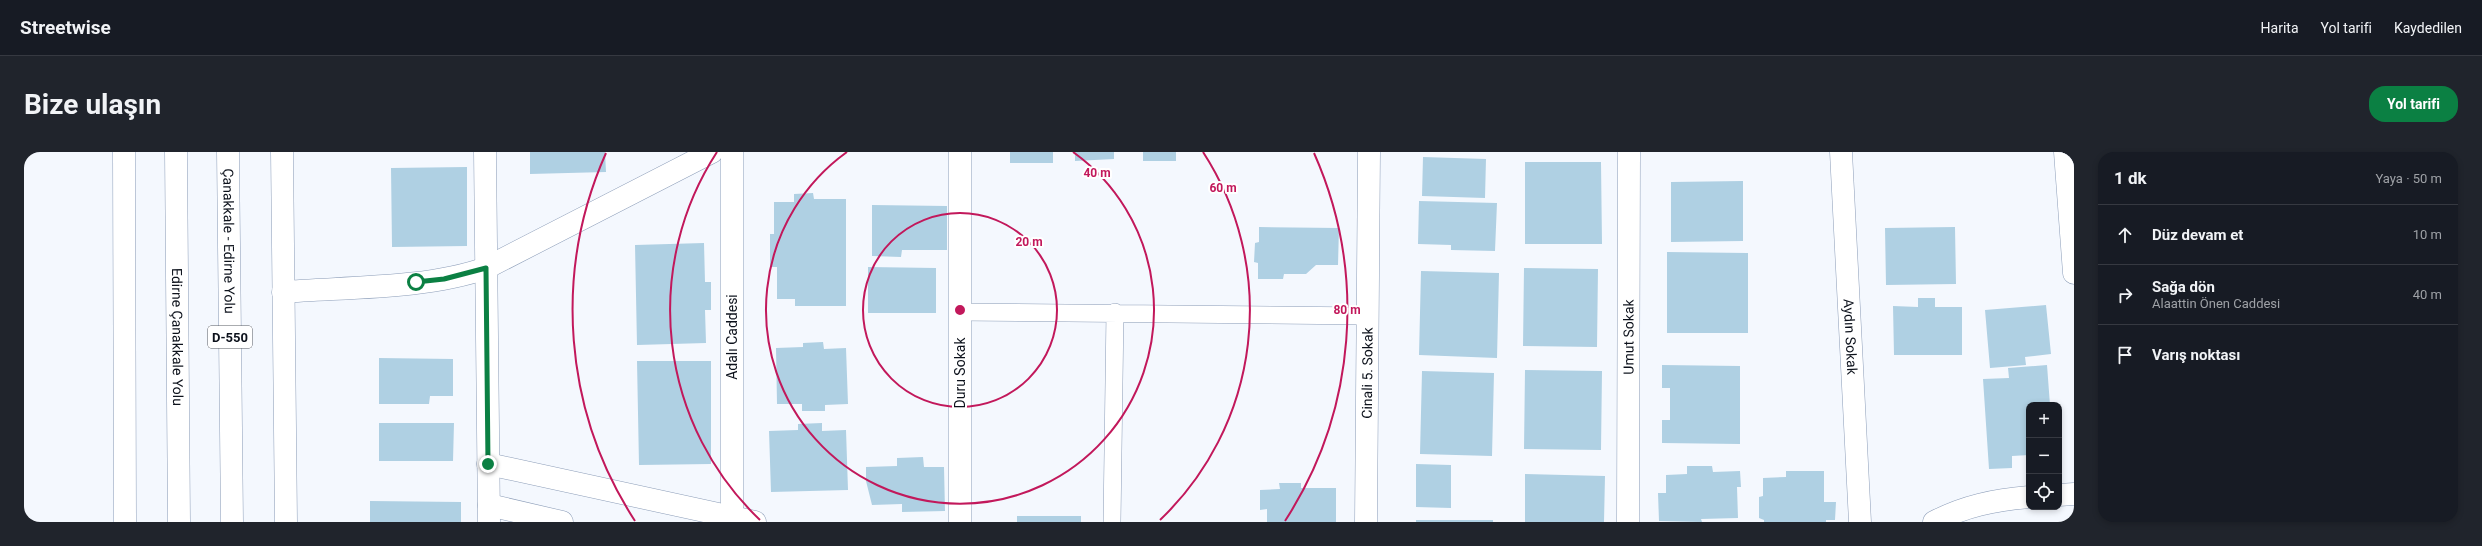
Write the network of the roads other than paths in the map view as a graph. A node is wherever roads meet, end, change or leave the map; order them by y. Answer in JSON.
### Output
{"nodes":[{"id":1,"x":124,"y":152,"type":"edge"},
{"id":2,"x":176,"y":152,"type":"edge"},
{"id":3,"x":228,"y":152,"type":"edge"},
{"id":4,"x":282,"y":152,"type":"edge"},
{"id":5,"x":485,"y":152,"type":"edge"},
{"id":6,"x":712,"y":152,"type":"edge"},
{"id":7,"x":732,"y":152,"type":"edge"},
{"id":8,"x":960,"y":152,"type":"edge"},
{"id":9,"x":1369,"y":152,"type":"edge"},
{"id":10,"x":1628,"y":152,"type":"edge"},
{"id":11,"x":1841,"y":152,"type":"edge"},
{"id":12,"x":2065,"y":152,"type":"edge"},
{"id":13,"x":486,"y":268,"type":"junction"},
{"id":14,"x":2074,"y":273,"type":"edge"},
{"id":15,"x":283,"y":292,"type":"junction"},
{"id":16,"x":960,"y":312,"type":"junction"},
{"id":17,"x":1115,"y":312,"type":"junction"},
{"id":18,"x":1368,"y":316,"type":"junction"},
{"id":19,"x":488,"y":464,"type":"junction"},
{"id":20,"x":2074,"y":494,"type":"edge"},
{"id":21,"x":2062,"y":495,"type":"edge"},
{"id":22,"x":2026,"y":497,"type":"edge"},
{"id":23,"x":489,"y":513,"type":"edge"},
{"id":24,"x":732,"y":520,"type":"edge"},
{"id":25,"x":125,"y":522,"type":"edge"},
{"id":26,"x":179,"y":522,"type":"edge"},
{"id":27,"x":232,"y":522,"type":"edge"},
{"id":28,"x":286,"y":522,"type":"edge"},
{"id":29,"x":562,"y":522,"type":"edge"},
{"id":30,"x":755,"y":522,"type":"edge"},
{"id":31,"x":960,"y":522,"type":"edge"},
{"id":32,"x":1112,"y":522,"type":"edge"},
{"id":33,"x":1366,"y":522,"type":"edge"},
{"id":34,"x":1628,"y":522,"type":"edge"},
{"id":35,"x":1860,"y":522,"type":"edge"},
{"id":36,"x":1934,"y":522,"type":"edge"}],
"edges":[{"from":1,"to":25,"type":"main road"},
{"from":2,"to":26,"type":"main road","name":"Edirne Çanakkale Yolu"},
{"from":3,"to":27,"type":"main road","name":"Çanakkale - Edirne Yolu","number":"D-550"},
{"from":4,"to":15,"type":"main road"},
{"from":5,"to":13,"type":"main road"},
{"from":6,"to":13,"type":"main road"},
{"from":7,"to":24,"type":"main road","name":"Adalı Caddesi"},
{"from":8,"to":16,"type":"main road","name":"Duru Sokak"},
{"from":9,"to":18,"type":"main road","name":"Cinali 5. Sokak"},
{"from":10,"to":34,"type":"main road","name":"Umut Sokak"},
{"from":11,"to":35,"type":"main road","name":"Aydın Sokak"},
{"from":12,"to":14,"type":"main road"},
{"from":13,"to":15,"type":"main road"},
{"from":13,"to":19,"type":"main road"},
{"from":15,"to":28,"type":"main road"},
{"from":16,"to":17,"type":"lane"},
{"from":16,"to":31,"type":"main road","name":"Duru Sokak"},
{"from":17,"to":18,"type":"lane"},
{"from":17,"to":32,"type":"lane"},
{"from":18,"to":33,"type":"main road","name":"Cinali 5. Sokak"},
{"from":19,"to":23,"type":"main road"},
{"from":19,"to":24,"type":"main road"},
{"from":20,"to":21,"type":"main road"},
{"from":22,"to":36,"type":"main road"},
{"from":23,"to":29,"type":"main road"},
{"from":24,"to":30,"type":"main road"}]}
